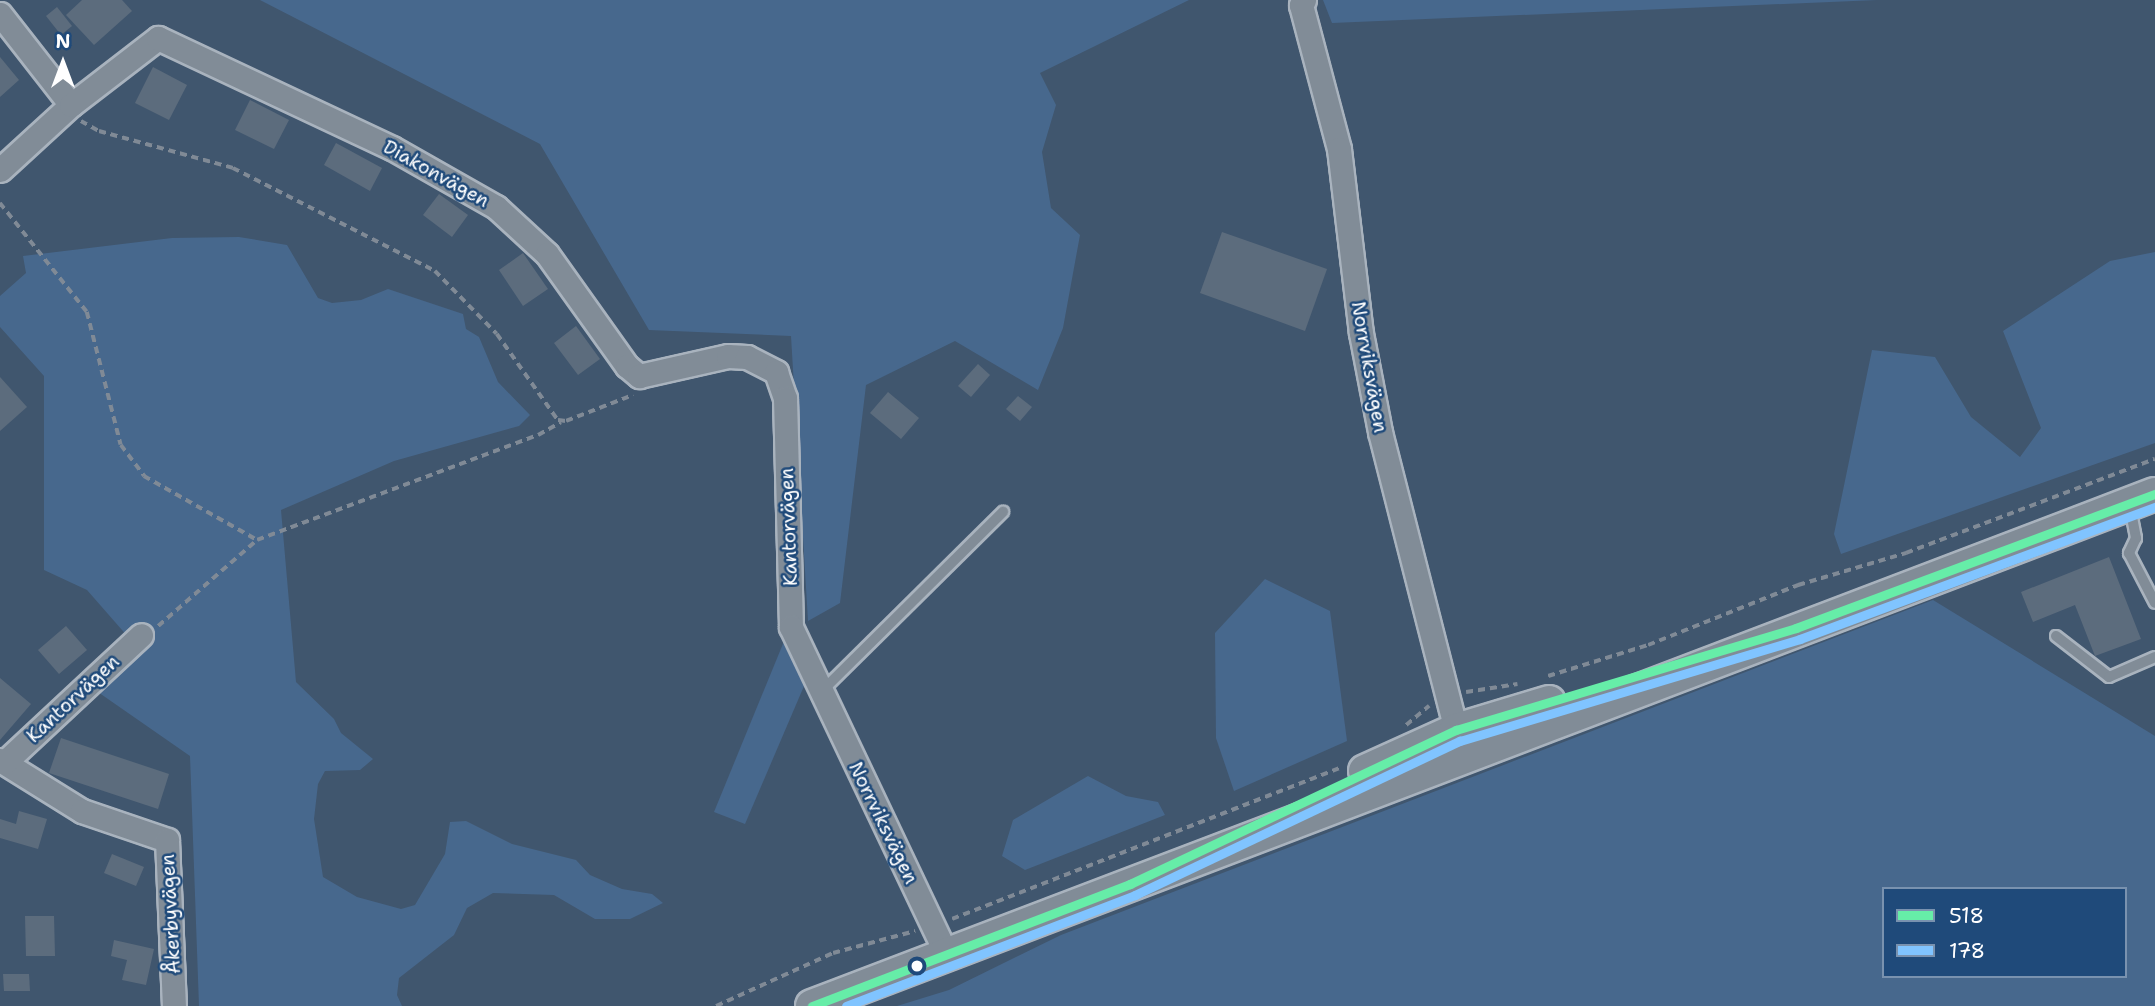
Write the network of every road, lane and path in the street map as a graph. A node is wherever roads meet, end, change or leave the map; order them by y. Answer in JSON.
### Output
{"nodes":[{"id":1,"x":1304,"y":0,"type":"edge"},
{"id":2,"x":0,"y":15,"type":"edge"},
{"id":3,"x":71,"y":105,"type":"junction"},
{"id":4,"x":0,"y":170,"type":"edge"},
{"id":5,"x":0,"y":203,"type":"edge"},
{"id":6,"x":765,"y":365,"type":"joint"},
{"id":7,"x":638,"y":393,"type":"dead end"},
{"id":8,"x":563,"y":421,"type":"junction"},
{"id":9,"x":2142,"y":499,"type":"edge"},
{"id":10,"x":1003,"y":512,"type":"dead end"},
{"id":11,"x":257,"y":540,"type":"junction"},
{"id":12,"x":2155,"y":603,"type":"edge"},
{"id":13,"x":1796,"y":628,"type":"junction"},
{"id":14,"x":141,"y":635,"type":"joint"},
{"id":15,"x":2056,"y":636,"type":"dead end"},
{"id":16,"x":2155,"y":657,"type":"edge"},
{"id":17,"x":822,"y":691,"type":"junction"},
{"id":18,"x":1620,"y":698,"type":"junction"},
{"id":19,"x":1459,"y":742,"type":"junction"},
{"id":20,"x":3,"y":761,"type":"edge"},
{"id":21,"x":1336,"y":803,"type":"junction"},
{"id":22,"x":1130,"y":884,"type":"junction"},
{"id":23,"x":946,"y":954,"type":"junction"},
{"id":24,"x":174,"y":1006,"type":"edge"},
{"id":25,"x":812,"y":1006,"type":"edge"}],
"edges":[{"from":1,"to":19,"type":"street","name":"Norrviksvägen"},
{"from":2,"to":3,"type":"street"},
{"from":3,"to":4,"type":"street"},
{"from":3,"to":6,"type":"street","name":"Diakonvägen"},
{"from":3,"to":8,"type":"path"},
{"from":5,"to":11,"type":"path"},
{"from":6,"to":17,"type":"street","name":"Kantorvägen"},
{"from":7,"to":8,"type":"path"},
{"from":8,"to":11,"type":"path"},
{"from":9,"to":12,"type":"lane"},
{"from":9,"to":13,"type":"street"},
{"from":10,"to":17,"type":"lane"},
{"from":11,"to":14,"type":"path"},
{"from":13,"to":18,"type":"street"},
{"from":13,"to":19,"type":"street"},
{"from":14,"to":20,"type":"street","name":"Kantorvägen"},
{"from":15,"to":16,"type":"lane"},
{"from":17,"to":23,"type":"street","name":"Norrviksvägen"},
{"from":18,"to":19,"type":"street"},
{"from":18,"to":21,"type":"street"},
{"from":19,"to":21,"type":"street"},
{"from":19,"to":22,"type":"street"},
{"from":20,"to":24,"type":"street","name":"Åkerbyvägen"},
{"from":21,"to":22,"type":"street"},
{"from":22,"to":23,"type":"street"},
{"from":23,"to":25,"type":"street"}]}
